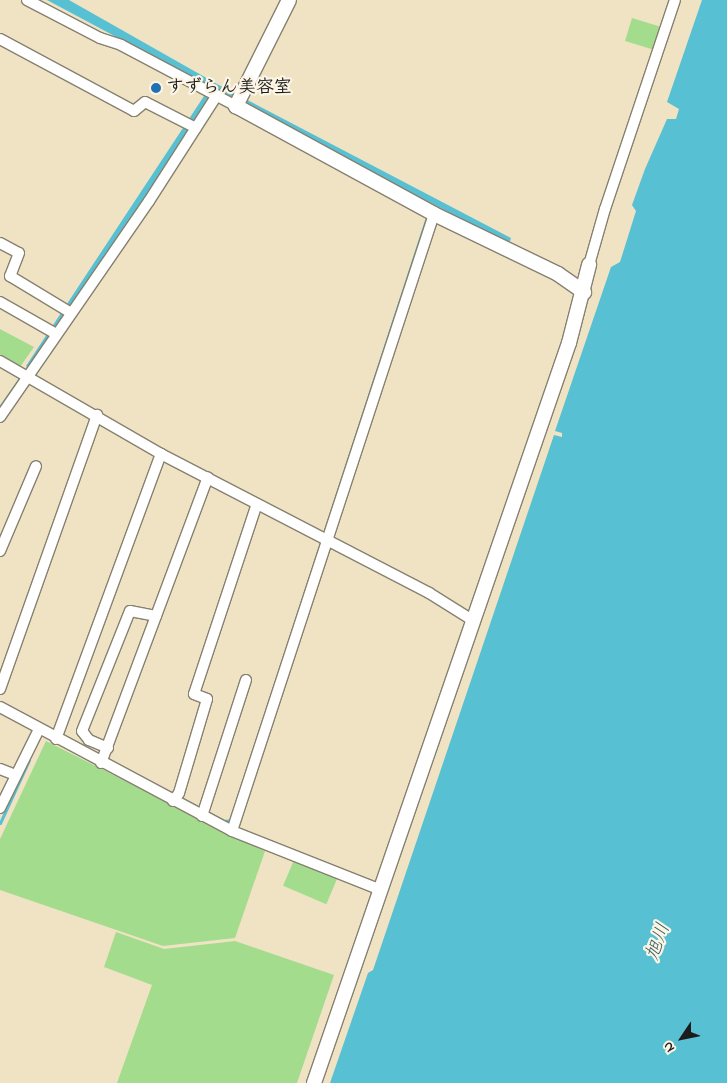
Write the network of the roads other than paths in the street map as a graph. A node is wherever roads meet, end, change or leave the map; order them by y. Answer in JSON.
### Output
{"nodes":[{"id":1,"x":27,"y":0,"type":"edge"},
{"id":2,"x":289,"y":0,"type":"edge"},
{"id":3,"x":672,"y":1,"type":"edge"},
{"id":4,"x":0,"y":39,"type":"edge"},
{"id":5,"x":212,"y":93,"type":"junction"},
{"id":6,"x":236,"y":106,"type":"junction"},
{"id":7,"x":192,"y":126,"type":"junction"},
{"id":8,"x":434,"y":214,"type":"junction"},
{"id":9,"x":0,"y":243,"type":"edge"},
{"id":10,"x":589,"y":265,"type":"joint"},
{"id":11,"x":584,"y":292,"type":"junction"},
{"id":12,"x":0,"y":302,"type":"edge"},
{"id":13,"x":68,"y":311,"type":"junction"},
{"id":14,"x":53,"y":333,"type":"junction"},
{"id":15,"x":0,"y":361,"type":"edge"},
{"id":16,"x":24,"y":375,"type":"junction"},
{"id":17,"x":97,"y":415,"type":"junction"},
{"id":18,"x":0,"y":417,"type":"edge"},
{"id":19,"x":161,"y":454,"type":"junction"},
{"id":20,"x":36,"y":466,"type":"dead end"},
{"id":21,"x":208,"y":477,"type":"junction"},
{"id":22,"x":257,"y":504,"type":"junction"},
{"id":23,"x":322,"y":538,"type":"junction"},
{"id":24,"x":0,"y":551,"type":"edge"},
{"id":25,"x":156,"y":616,"type":"junction"},
{"id":26,"x":474,"y":621,"type":"junction"},
{"id":27,"x":246,"y":680,"type":"dead end"},
{"id":28,"x":0,"y":690,"type":"edge"},
{"id":29,"x":0,"y":707,"type":"edge"},
{"id":30,"x":39,"y":729,"type":"junction"},
{"id":31,"x":58,"y":736,"type":"junction"},
{"id":32,"x":85,"y":747,"type":"junction"},
{"id":33,"x":104,"y":757,"type":"junction"},
{"id":34,"x":0,"y":770,"type":"edge"},
{"id":35,"x":16,"y":774,"type":"junction"},
{"id":36,"x":175,"y":797,"type":"junction"},
{"id":37,"x":0,"y":808,"type":"edge"},
{"id":38,"x":204,"y":813,"type":"junction"},
{"id":39,"x":232,"y":831,"type":"junction"},
{"id":40,"x":381,"y":890,"type":"junction"},
{"id":41,"x":314,"y":1083,"type":"edge"}],
"edges":[{"from":1,"to":5,"type":"street"},
{"from":2,"to":6,"type":"street"},
{"from":3,"to":10,"type":"street"},
{"from":4,"to":7,"type":"street"},
{"from":5,"to":6,"type":"street"},
{"from":5,"to":7,"type":"street"},
{"from":6,"to":8,"type":"street"},
{"from":7,"to":13,"type":"street"},
{"from":8,"to":11,"type":"street"},
{"from":8,"to":23,"type":"street"},
{"from":9,"to":13,"type":"street"},
{"from":10,"to":11,"type":"street"},
{"from":11,"to":26,"type":"street"},
{"from":12,"to":14,"type":"street"},
{"from":13,"to":14,"type":"street"},
{"from":14,"to":16,"type":"street"},
{"from":15,"to":16,"type":"street"},
{"from":16,"to":17,"type":"street"},
{"from":16,"to":18,"type":"street"},
{"from":17,"to":19,"type":"street"},
{"from":17,"to":28,"type":"street"},
{"from":19,"to":21,"type":"street"},
{"from":19,"to":31,"type":"street"},
{"from":20,"to":24,"type":"street"},
{"from":21,"to":22,"type":"street"},
{"from":21,"to":25,"type":"street"},
{"from":22,"to":23,"type":"street"},
{"from":22,"to":36,"type":"street"},
{"from":23,"to":26,"type":"street"},
{"from":23,"to":39,"type":"street"},
{"from":25,"to":32,"type":"street"},
{"from":25,"to":33,"type":"street"},
{"from":26,"to":40,"type":"street"},
{"from":27,"to":38,"type":"street"},
{"from":29,"to":30,"type":"street"},
{"from":30,"to":31,"type":"street"},
{"from":30,"to":35,"type":"street"},
{"from":31,"to":32,"type":"street"},
{"from":32,"to":33,"type":"street"},
{"from":32,"to":33,"type":"street"},
{"from":33,"to":36,"type":"street"},
{"from":34,"to":35,"type":"street"},
{"from":35,"to":37,"type":"street"},
{"from":36,"to":38,"type":"street"},
{"from":38,"to":39,"type":"street"},
{"from":39,"to":40,"type":"street"},
{"from":40,"to":41,"type":"street"}]}
